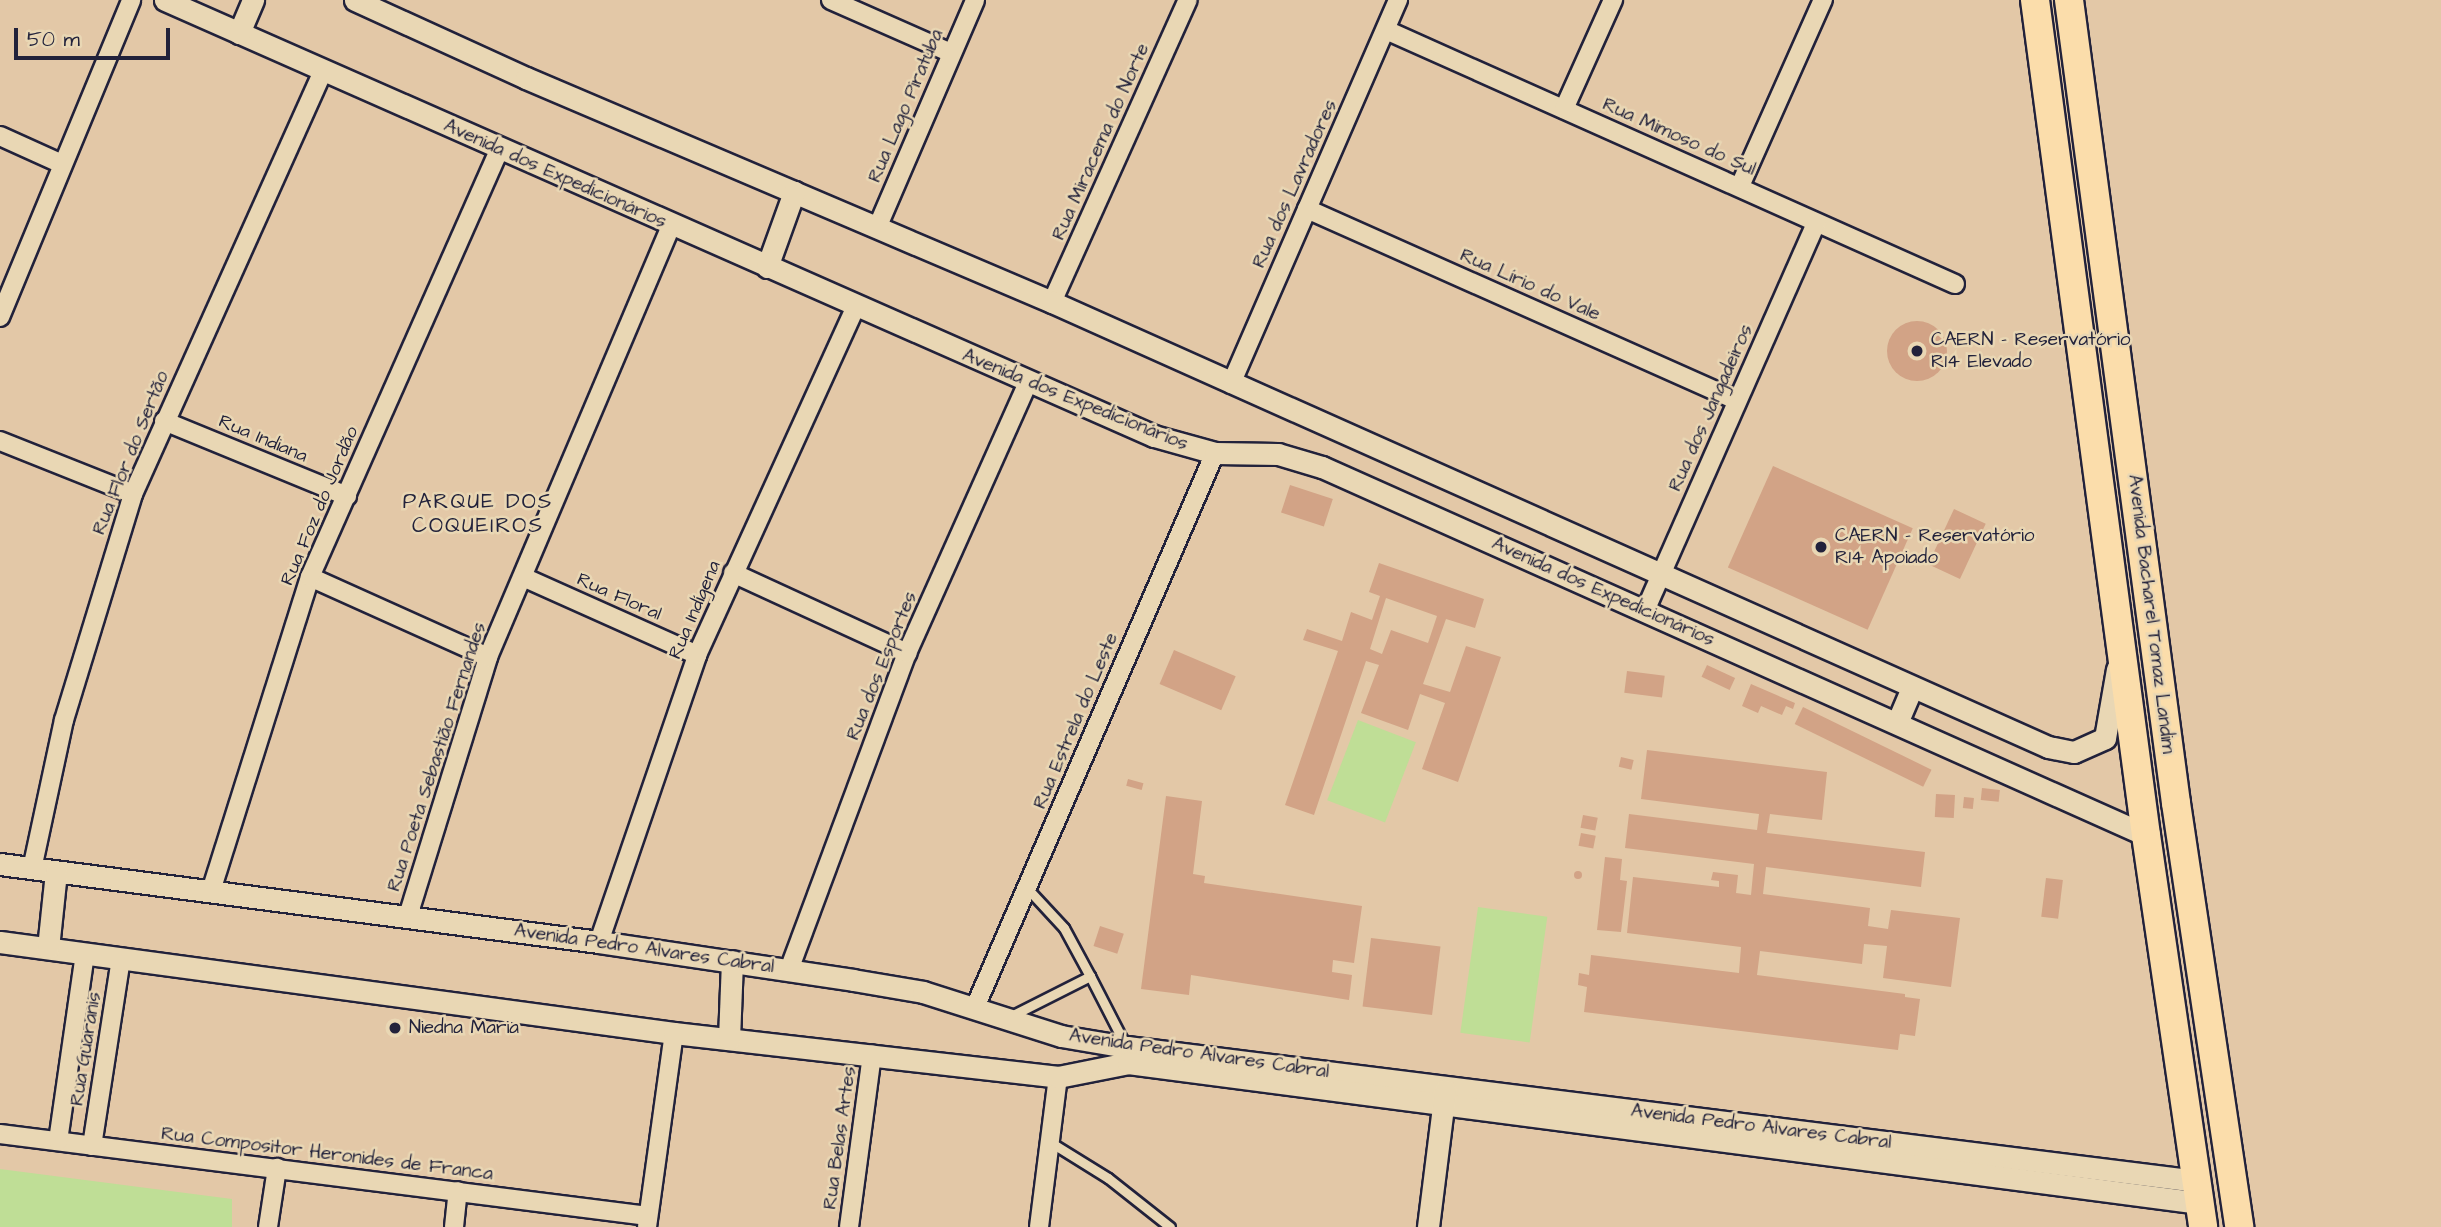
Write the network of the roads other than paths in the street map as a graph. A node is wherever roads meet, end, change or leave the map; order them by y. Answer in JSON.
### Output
{"nodes":[{"id":1,"x":131,"y":0,"type":"edge"},
{"id":2,"x":165,"y":0,"type":"edge"},
{"id":3,"x":253,"y":0,"type":"edge"},
{"id":4,"x":355,"y":0,"type":"edge"},
{"id":5,"x":831,"y":0,"type":"edge"},
{"id":6,"x":975,"y":0,"type":"edge"},
{"id":7,"x":1188,"y":0,"type":"edge"},
{"id":8,"x":1398,"y":0,"type":"edge"},
{"id":9,"x":1613,"y":0,"type":"edge"},
{"id":10,"x":1823,"y":0,"type":"edge"},
{"id":11,"x":2035,"y":0,"type":"edge"},
{"id":12,"x":2069,"y":0,"type":"edge"},
{"id":13,"x":1386,"y":30,"type":"junction"},
{"id":14,"x":239,"y":33,"type":"junction"},
{"id":15,"x":951,"y":53,"type":"junction"},
{"id":16,"x":323,"y":72,"type":"junction"},
{"id":17,"x":1564,"y":109,"type":"junction"},
{"id":18,"x":0,"y":136,"type":"edge"},
{"id":19,"x":500,"y":149,"type":"junction"},
{"id":20,"x":62,"y":163,"type":"junction"},
{"id":21,"x":1740,"y":186,"type":"junction"},
{"id":22,"x":794,"y":192,"type":"junction"},
{"id":23,"x":1307,"y":209,"type":"junction"},
{"id":24,"x":1816,"y":223,"type":"junction"},
{"id":25,"x":671,"y":226,"type":"junction"},
{"id":26,"x":877,"y":228,"type":"junction"},
{"id":27,"x":767,"y":267,"type":"junction"},
{"id":28,"x":1955,"y":284,"type":"dead end"},
{"id":29,"x":1052,"y":302,"type":"junction"},
{"id":30,"x":856,"y":306,"type":"junction"},
{"id":31,"x":0,"y":317,"type":"edge"},
{"id":32,"x":1028,"y":383,"type":"junction"},
{"id":33,"x":1231,"y":384,"type":"junction"},
{"id":34,"x":1736,"y":400,"type":"junction"},
{"id":35,"x":164,"y":421,"type":"junction"},
{"id":36,"x":0,"y":441,"type":"edge"},
{"id":37,"x":1215,"y":453,"type":"junction"},
{"id":38,"x":133,"y":494,"type":"junction"},
{"id":39,"x":347,"y":496,"type":"junction"},
{"id":40,"x":733,"y":573,"type":"junction"},
{"id":41,"x":1660,"y":576,"type":"junction"},
{"id":42,"x":310,"y":577,"type":"junction"},
{"id":43,"x":523,"y":577,"type":"junction"},
{"id":44,"x":1645,"y":611,"type":"junction"},
{"id":45,"x":2121,"y":636,"type":"junction"},
{"id":46,"x":907,"y":653,"type":"junction"},
{"id":47,"x":697,"y":654,"type":"junction"},
{"id":48,"x":488,"y":657,"type":"junction"},
{"id":49,"x":1912,"y":687,"type":"junction"},
{"id":50,"x":1897,"y":723,"type":"junction"},
{"id":51,"x":2146,"y":835,"type":"junction"},
{"id":52,"x":0,"y":864,"type":"edge"},
{"id":53,"x":32,"y":869,"type":"junction"},
{"id":54,"x":56,"y":872,"type":"junction"},
{"id":55,"x":1027,"y":888,"type":"junction"},
{"id":56,"x":211,"y":891,"type":"junction"},
{"id":57,"x":408,"y":916,"type":"junction"},
{"id":58,"x":0,"y":942,"type":"edge"},
{"id":59,"x":599,"y":942,"type":"junction"},
{"id":60,"x":48,"y":948,"type":"junction"},
{"id":61,"x":85,"y":954,"type":"junction"},
{"id":62,"x":121,"y":958,"type":"junction"},
{"id":63,"x":732,"y":961,"type":"junction"},
{"id":64,"x":789,"y":970,"type":"junction"},
{"id":65,"x":1090,"y":976,"type":"junction"},
{"id":66,"x":976,"y":1005,"type":"junction"},
{"id":67,"x":1005,"y":1018,"type":"junction"},
{"id":68,"x":674,"y":1033,"type":"junction"},
{"id":69,"x":729,"y":1039,"type":"junction"},
{"id":70,"x":872,"y":1055,"type":"junction"},
{"id":71,"x":1127,"y":1055,"type":"junction"},
{"id":72,"x":1058,"y":1077,"type":"junction"},
{"id":73,"x":1444,"y":1093,"type":"junction"},
{"id":74,"x":0,"y":1134,"type":"edge"},
{"id":75,"x":58,"y":1141,"type":"junction"},
{"id":76,"x":1049,"y":1142,"type":"junction"},
{"id":77,"x":92,"y":1146,"type":"junction"},
{"id":78,"x":277,"y":1167,"type":"junction"},
{"id":79,"x":458,"y":1191,"type":"junction"},
{"id":80,"x":2200,"y":1204,"type":"edge"},
{"id":81,"x":648,"y":1222,"type":"edge"},
{"id":82,"x":268,"y":1227,"type":"edge"},
{"id":83,"x":454,"y":1227,"type":"edge"},
{"id":84,"x":849,"y":1227,"type":"edge"},
{"id":85,"x":1038,"y":1227,"type":"edge"},
{"id":86,"x":1170,"y":1227,"type":"edge"},
{"id":87,"x":1428,"y":1227,"type":"edge"},
{"id":88,"x":2239,"y":1227,"type":"edge"}],
"edges":[{"from":1,"to":20,"type":"street"},
{"from":2,"to":14,"type":"street","name":"Avenida dos Expedicionários"},
{"from":3,"to":14,"type":"street"},
{"from":4,"to":22,"type":"street","name":"Avenida dos Expedicionários"},
{"from":5,"to":15,"type":"street"},
{"from":6,"to":15,"type":"street","name":"Rua Lago Piratuba"},
{"from":7,"to":29,"type":"street","name":"Rua Miracema do Norte"},
{"from":8,"to":13,"type":"street","name":"Rua dos Lavradores"},
{"from":9,"to":17,"type":"street"},
{"from":10,"to":21,"type":"street"},
{"from":11,"to":45,"type":"highway","name":"Avenida Bacharel Tomaz Landim"},
{"from":12,"to":88,"type":"highway","name":"Avenida Bacharel Tomaz Landim"},
{"from":13,"to":17,"type":"street","name":"Rua Mimoso do Sul"},
{"from":13,"to":23,"type":"street","name":"Rua dos Lavradores"},
{"from":14,"to":16,"type":"street","name":"Avenida dos Expedicionários"},
{"from":15,"to":26,"type":"street","name":"Rua Lago Piratuba"},
{"from":16,"to":19,"type":"street","name":"Avenida dos Expedicionários"},
{"from":16,"to":35,"type":"street","name":"Rua Flor do Sertão"},
{"from":17,"to":21,"type":"street","name":"Rua Mimoso do Sul"},
{"from":18,"to":20,"type":"street"},
{"from":19,"to":25,"type":"street","name":"Avenida dos Expedicionários"},
{"from":19,"to":39,"type":"street","name":"Rua Foz do Jordão"},
{"from":20,"to":31,"type":"street"},
{"from":21,"to":24,"type":"street","name":"Rua Mimoso do Sul"},
{"from":22,"to":26,"type":"street","name":"Avenida dos Expedicionários"},
{"from":22,"to":27,"type":"street"},
{"from":23,"to":33,"type":"street","name":"Rua dos Lavradores"},
{"from":23,"to":34,"type":"street","name":"Rua Lírio do Vale"},
{"from":24,"to":28,"type":"street","name":"Rua Mimoso do Sul"},
{"from":24,"to":34,"type":"street","name":"Rua dos Jangadeiros"},
{"from":25,"to":27,"type":"street","name":"Avenida dos Expedicionários"},
{"from":25,"to":43,"type":"street","name":"Rua Poeta Sebastião Fernandes"},
{"from":26,"to":29,"type":"street","name":"Avenida dos Expedicionários"},
{"from":27,"to":30,"type":"street","name":"Avenida dos Expedicionários"},
{"from":29,"to":33,"type":"street","name":"Avenida dos Expedicionários"},
{"from":30,"to":32,"type":"street","name":"Avenida dos Expedicionários"},
{"from":30,"to":40,"type":"street","name":"Rua Indígena"},
{"from":32,"to":37,"type":"street","name":"Avenida dos Expedicionários"},
{"from":32,"to":46,"type":"street","name":"Rua dos Esportes"},
{"from":33,"to":41,"type":"street","name":"Avenida dos Expedicionários"},
{"from":34,"to":41,"type":"street","name":"Rua dos Jangadeiros"},
{"from":35,"to":38,"type":"street","name":"Rua Flor do Sertão"},
{"from":35,"to":39,"type":"street","name":"Rua Indiana"},
{"from":36,"to":38,"type":"street"},
{"from":37,"to":44,"type":"street","name":"Avenida dos Expedicionários"},
{"from":37,"to":55,"type":"street","name":"Rua Estrela do Leste"},
{"from":38,"to":53,"type":"street","name":"Rua Flor do Sertão"},
{"from":39,"to":42,"type":"street","name":"Rua Foz do Jordão"},
{"from":40,"to":46,"type":"street"},
{"from":40,"to":47,"type":"street","name":"Rua Indígena"},
{"from":41,"to":44,"type":"street","name":"Rua dos Jangadeiros"},
{"from":41,"to":49,"type":"street","name":"Avenida dos Expedicionários"},
{"from":42,"to":48,"type":"street"},
{"from":42,"to":56,"type":"street","name":"Rua Foz do Jordão"},
{"from":43,"to":47,"type":"street","name":"Rua Floral"},
{"from":43,"to":48,"type":"street","name":"Rua Poeta Sebastião Fernandes"},
{"from":44,"to":50,"type":"street","name":"Avenida dos Expedicionários"},
{"from":45,"to":49,"type":"street","name":"Avenida dos Expedicionários"},
{"from":45,"to":51,"type":"highway","name":"Avenida Bacharel Tomaz Landim"},
{"from":46,"to":64,"type":"street","name":"Rua dos Esportes"},
{"from":47,"to":59,"type":"street","name":"Rua Indígena"},
{"from":48,"to":57,"type":"street","name":"Rua Poeta Sebastião Fernandes"},
{"from":49,"to":50,"type":"street"},
{"from":50,"to":51,"type":"street","name":"Avenida dos Expedicionários"},
{"from":51,"to":80,"type":"highway","name":"Avenida Bacharel Tomaz Landim"},
{"from":52,"to":53,"type":"street","name":"Avenida Pedro Alvares Cabral"},
{"from":53,"to":54,"type":"street","name":"Avenida Pedro Alvares Cabral"},
{"from":54,"to":56,"type":"street","name":"Avenida Pedro Alvares Cabral"},
{"from":54,"to":60,"type":"street"},
{"from":55,"to":65,"type":"lane"},
{"from":55,"to":66,"type":"street","name":"Rua Estrela do Leste"},
{"from":56,"to":57,"type":"street","name":"Avenida Pedro Alvares Cabral"},
{"from":57,"to":59,"type":"street","name":"Avenida Pedro Alvares Cabral"},
{"from":58,"to":60,"type":"street","name":"Avenida Pedro Alvares Cabral"},
{"from":59,"to":63,"type":"street","name":"Avenida Pedro Alvares Cabral"},
{"from":60,"to":61,"type":"street","name":"Avenida Pedro Alvares Cabral"},
{"from":61,"to":62,"type":"street","name":"Avenida Pedro Alvares Cabral"},
{"from":61,"to":75,"type":"street","name":"Rua Guaranis"},
{"from":62,"to":68,"type":"street","name":"Avenida Pedro Alvares Cabral"},
{"from":62,"to":77,"type":"street","name":"Rua Guaranis"},
{"from":63,"to":64,"type":"street","name":"Avenida Pedro Alvares Cabral"},
{"from":63,"to":69,"type":"street"},
{"from":64,"to":66,"type":"street","name":"Avenida Pedro Alvares Cabral"},
{"from":65,"to":67,"type":"lane"},
{"from":65,"to":71,"type":"lane"},
{"from":66,"to":67,"type":"street","name":"Avenida Pedro Alvares Cabral"},
{"from":67,"to":71,"type":"street","name":"Avenida Pedro Alvares Cabral"},
{"from":68,"to":69,"type":"street","name":"Avenida Pedro Alvares Cabral"},
{"from":68,"to":81,"type":"street"},
{"from":69,"to":70,"type":"street","name":"Avenida Pedro Alvares Cabral"},
{"from":70,"to":72,"type":"street","name":"Avenida Pedro Alvares Cabral"},
{"from":70,"to":84,"type":"street","name":"Rua Belas Artes"},
{"from":71,"to":72,"type":"street","name":"Avenida Pedro Alvares Cabral"},
{"from":71,"to":73,"type":"street","name":"Avenida Pedro Alvares Cabral"},
{"from":72,"to":76,"type":"street"},
{"from":73,"to":80,"type":"street","name":"Avenida Pedro Alvares Cabral"},
{"from":73,"to":87,"type":"street"},
{"from":74,"to":75,"type":"street","name":"Rua Compositor Heronides de Franca"},
{"from":75,"to":77,"type":"street","name":"Rua Compositor Heronides de Franca"},
{"from":76,"to":85,"type":"street"},
{"from":76,"to":86,"type":"lane"},
{"from":77,"to":78,"type":"street","name":"Rua Compositor Heronides de Franca"},
{"from":78,"to":79,"type":"street","name":"Rua Compositor Heronides de Franca"},
{"from":78,"to":82,"type":"street"},
{"from":79,"to":81,"type":"street","name":"Rua Compositor Heronides de Franca"},
{"from":79,"to":83,"type":"street"}]}
